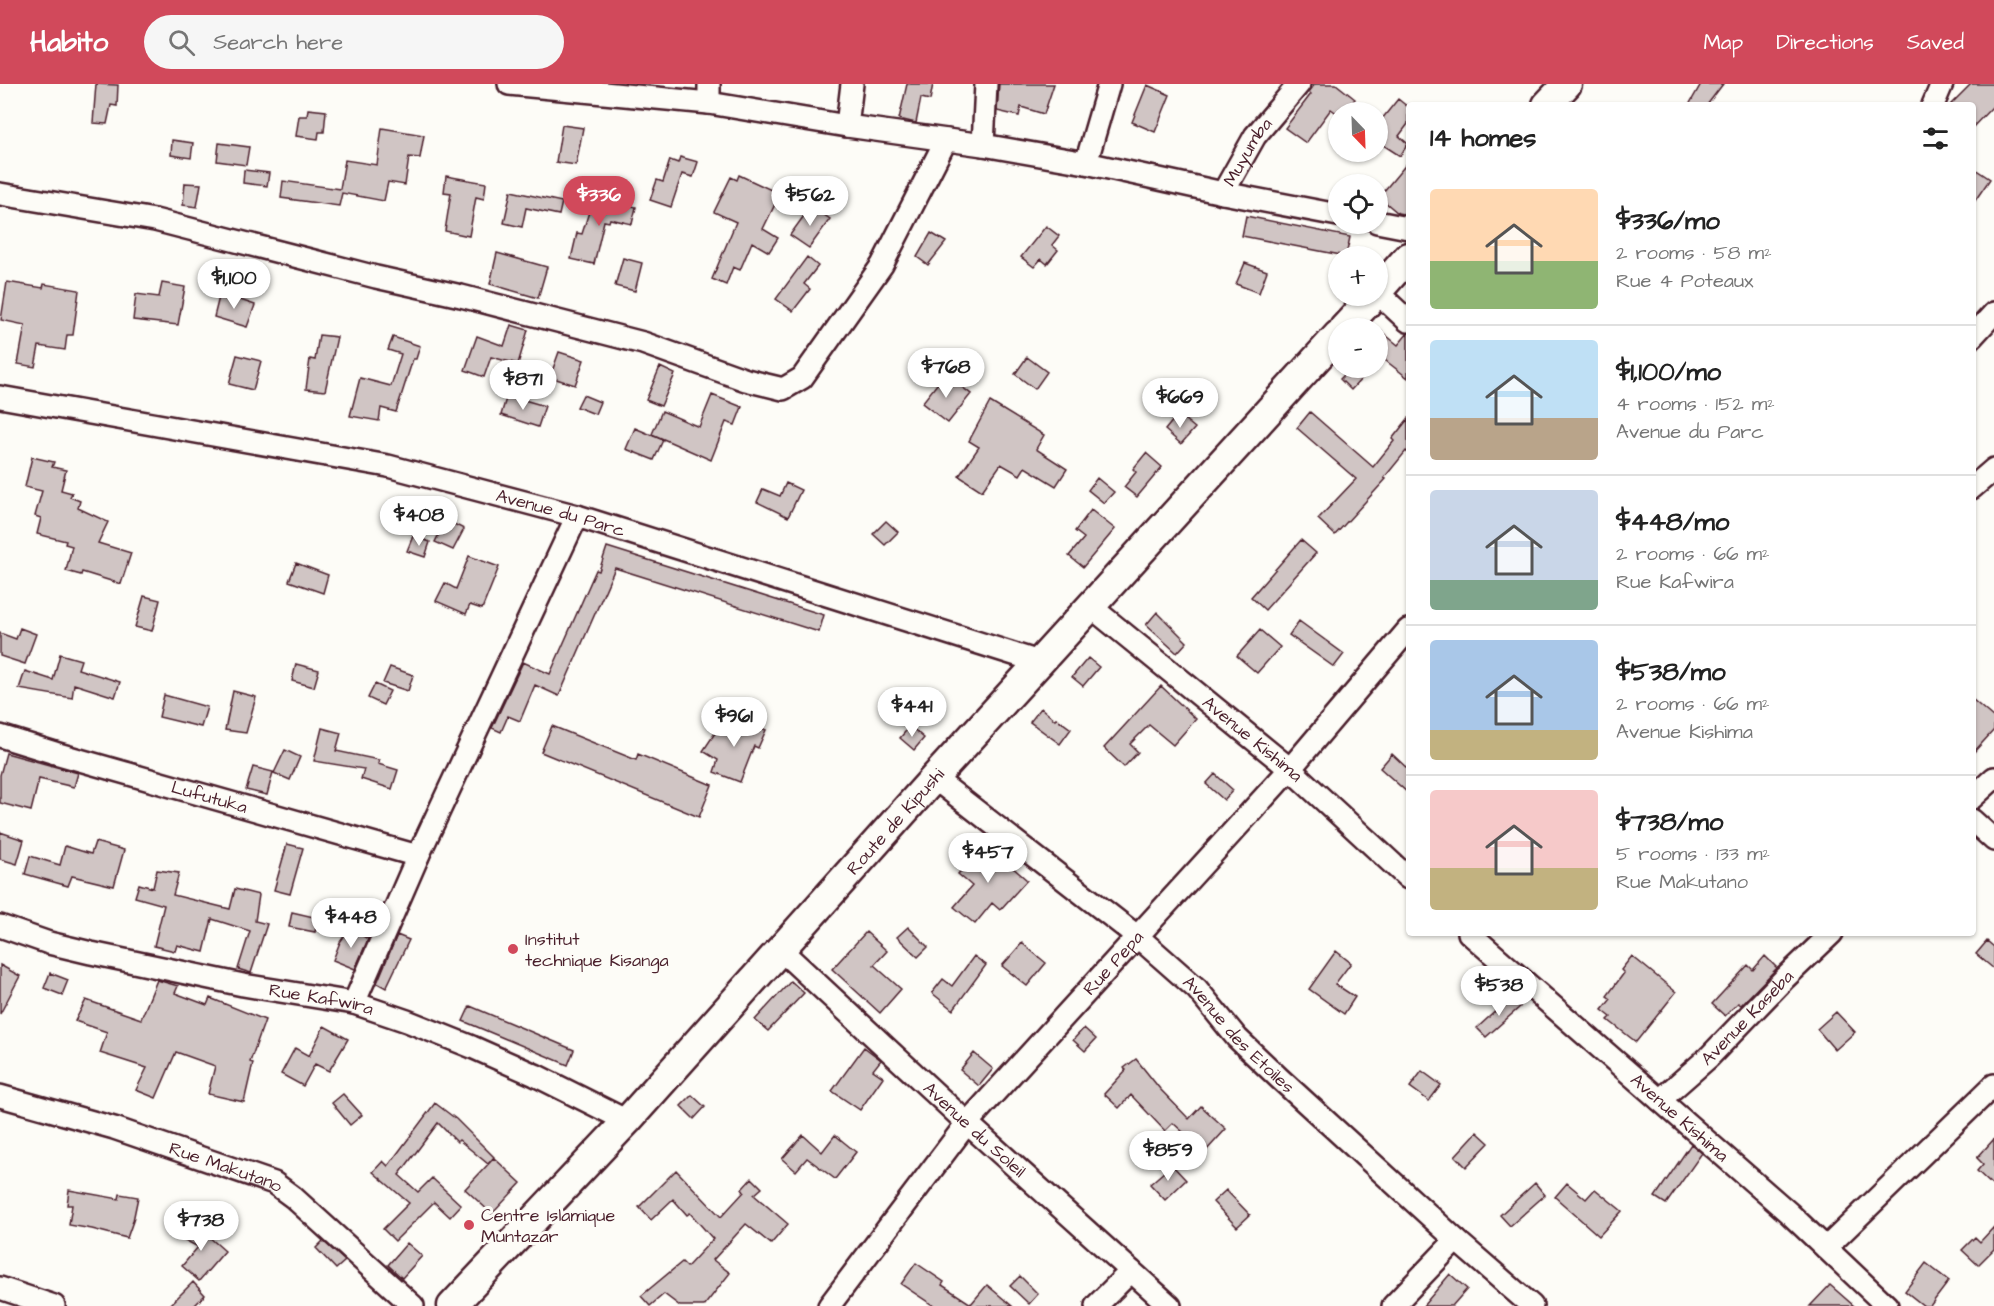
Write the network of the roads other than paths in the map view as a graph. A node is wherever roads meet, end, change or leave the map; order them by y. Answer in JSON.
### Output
{"nodes":[{"id":1,"x":509,"y":84,"type":"edge"},
{"id":2,"x":852,"y":84,"type":"edge"},
{"id":3,"x":986,"y":84,"type":"edge"},
{"id":4,"x":1109,"y":84,"type":"edge"},
{"id":5,"x":1299,"y":84,"type":"edge"},
{"id":6,"x":1567,"y":84,"type":"edge"},
{"id":7,"x":1942,"y":84,"type":"edge"},
{"id":8,"x":557,"y":86,"type":"edge"},
{"id":9,"x":709,"y":94,"type":"edge"},
{"id":10,"x":1550,"y":102,"type":"edge"},
{"id":11,"x":1934,"y":102,"type":"edge"},
{"id":12,"x":847,"y":126,"type":"junction"},
{"id":13,"x":946,"y":140,"type":"junction"},
{"id":14,"x":983,"y":145,"type":"junction"},
{"id":15,"x":1086,"y":163,"type":"junction"},
{"id":16,"x":0,"y":194,"type":"edge"},
{"id":17,"x":1223,"y":194,"type":"junction"},
{"id":18,"x":1328,"y":213,"type":"edge"},
{"id":19,"x":1388,"y":224,"type":"edge"},
{"id":20,"x":1406,"y":228,"type":"edge"},
{"id":21,"x":1406,"y":259,"type":"edge"},
{"id":22,"x":1388,"y":280,"type":"edge"},
{"id":23,"x":1388,"y":304,"type":"edge"},
{"id":24,"x":1364,"y":306,"type":"edge"},
{"id":25,"x":1994,"y":313,"type":"edge"},
{"id":26,"x":1353,"y":318,"type":"edge"},
{"id":27,"x":1406,"y":319,"type":"edge"},
{"id":28,"x":1979,"y":335,"type":"edge"},
{"id":29,"x":1328,"y":346,"type":"edge"},
{"id":30,"x":0,"y":397,"type":"edge"},
{"id":31,"x":1994,"y":469,"type":"edge"},
{"id":32,"x":1976,"y":485,"type":"edge"},
{"id":33,"x":577,"y":516,"type":"junction"},
{"id":34,"x":1090,"y":606,"type":"junction"},
{"id":35,"x":1406,"y":632,"type":"edge"},
{"id":36,"x":1039,"y":662,"type":"junction"},
{"id":37,"x":0,"y":736,"type":"edge"},
{"id":38,"x":1290,"y":769,"type":"junction"},
{"id":39,"x":934,"y":778,"type":"junction"},
{"id":40,"x":1994,"y":778,"type":"edge"},
{"id":41,"x":1976,"y":794,"type":"edge"},
{"id":42,"x":1976,"y":824,"type":"edge"},
{"id":43,"x":1994,"y":840,"type":"edge"},
{"id":44,"x":418,"y":856,"type":"junction"},
{"id":45,"x":1406,"y":876,"type":"edge"},
{"id":46,"x":0,"y":926,"type":"edge"},
{"id":47,"x":1472,"y":936,"type":"edge"},
{"id":48,"x":1829,"y":936,"type":"edge"},
{"id":49,"x":1138,"y":937,"type":"junction"},
{"id":50,"x":781,"y":950,"type":"junction"},
{"id":51,"x":354,"y":1004,"type":"junction"},
{"id":52,"x":1994,"y":1085,"type":"edge"},
{"id":53,"x":0,"y":1096,"type":"edge"},
{"id":54,"x":1660,"y":1100,"type":"junction"},
{"id":55,"x":627,"y":1121,"type":"junction"},
{"id":56,"x":967,"y":1123,"type":"junction"},
{"id":57,"x":1456,"y":1240,"type":"junction"},
{"id":58,"x":1826,"y":1248,"type":"junction"},
{"id":59,"x":1131,"y":1271,"type":"junction"},
{"id":60,"x":0,"y":1288,"type":"edge"},
{"id":61,"x":54,"y":1306,"type":"edge"},
{"id":62,"x":412,"y":1306,"type":"edge"},
{"id":63,"x":453,"y":1306,"type":"edge"},
{"id":64,"x":829,"y":1306,"type":"edge"},
{"id":65,"x":1096,"y":1306,"type":"edge"},
{"id":66,"x":1170,"y":1306,"type":"edge"},
{"id":67,"x":1393,"y":1306,"type":"edge"},
{"id":68,"x":1532,"y":1306,"type":"edge"},
{"id":69,"x":1887,"y":1306,"type":"edge"}],
"edges":[{"from":1,"to":8,"type":"street"},
{"from":2,"to":12,"type":"street"},
{"from":3,"to":14,"type":"street"},
{"from":4,"to":15,"type":"street"},
{"from":5,"to":17,"type":"street","name":"Muyumba"},
{"from":6,"to":10,"type":"main road"},
{"from":7,"to":11,"type":"street"},
{"from":8,"to":9,"type":"street"},
{"from":9,"to":12,"type":"street"},
{"from":12,"to":13,"type":"street"},
{"from":13,"to":14,"type":"street"},
{"from":13,"to":16,"type":"street"},
{"from":14,"to":15,"type":"street"},
{"from":15,"to":17,"type":"street"},
{"from":17,"to":18,"type":"street"},
{"from":19,"to":20,"type":"street"},
{"from":21,"to":22,"type":"main road"},
{"from":23,"to":27,"type":"street"},
{"from":24,"to":26,"type":"main road"},
{"from":25,"to":28,"type":"street"},
{"from":29,"to":34,"type":"main road","name":"Route de Kipushi"},
{"from":30,"to":33,"type":"street","name":"Avenue du Parc"},
{"from":31,"to":32,"type":"street"},
{"from":33,"to":36,"type":"street","name":"Avenue du Parc"},
{"from":33,"to":44,"type":"street"},
{"from":34,"to":36,"type":"main road","name":"Route de Kipushi"},
{"from":34,"to":38,"type":"street","name":"Avenue Kishima"},
{"from":35,"to":38,"type":"street","name":"Rue Pepa"},
{"from":36,"to":39,"type":"main road","name":"Route de Kipushi"},
{"from":37,"to":44,"type":"street","name":"Lufutuka"},
{"from":38,"to":45,"type":"street","name":"Avenue Kishima"},
{"from":38,"to":49,"type":"street","name":"Rue Pepa"},
{"from":39,"to":49,"type":"street","name":"Avenue des Etoiles"},
{"from":39,"to":50,"type":"main road","name":"Route de Kipushi"},
{"from":40,"to":41,"type":"street"},
{"from":42,"to":43,"type":"street"},
{"from":44,"to":51,"type":"street"},
{"from":46,"to":51,"type":"street","name":"Rue Kafwira"},
{"from":47,"to":54,"type":"street","name":"Avenue Kishima"},
{"from":48,"to":54,"type":"street","name":"Avenue Kaseba"},
{"from":49,"to":56,"type":"street","name":"Rue Pepa"},
{"from":49,"to":57,"type":"street","name":"Avenue des Etoiles"},
{"from":50,"to":55,"type":"main road","name":"Route de Kipushi"},
{"from":50,"to":56,"type":"street","name":"Avenue du Soleil"},
{"from":51,"to":55,"type":"street","name":"Rue Kafwira"},
{"from":52,"to":58,"type":"street"},
{"from":53,"to":62,"type":"street","name":"Rue Makutano"},
{"from":54,"to":58,"type":"street","name":"Avenue Kishima"},
{"from":55,"to":63,"type":"main road","name":"Route de Kipushi"},
{"from":56,"to":59,"type":"street","name":"Avenue du Soleil"},
{"from":56,"to":64,"type":"street","name":"Rue Pepa"},
{"from":57,"to":67,"type":"street"},
{"from":57,"to":68,"type":"street","name":"Avenue des Etoiles"},
{"from":58,"to":69,"type":"street","name":"Avenue Kishima"},
{"from":59,"to":65,"type":"street"},
{"from":59,"to":66,"type":"street","name":"Avenue du Soleil"},
{"from":60,"to":61,"type":"street"}]}
